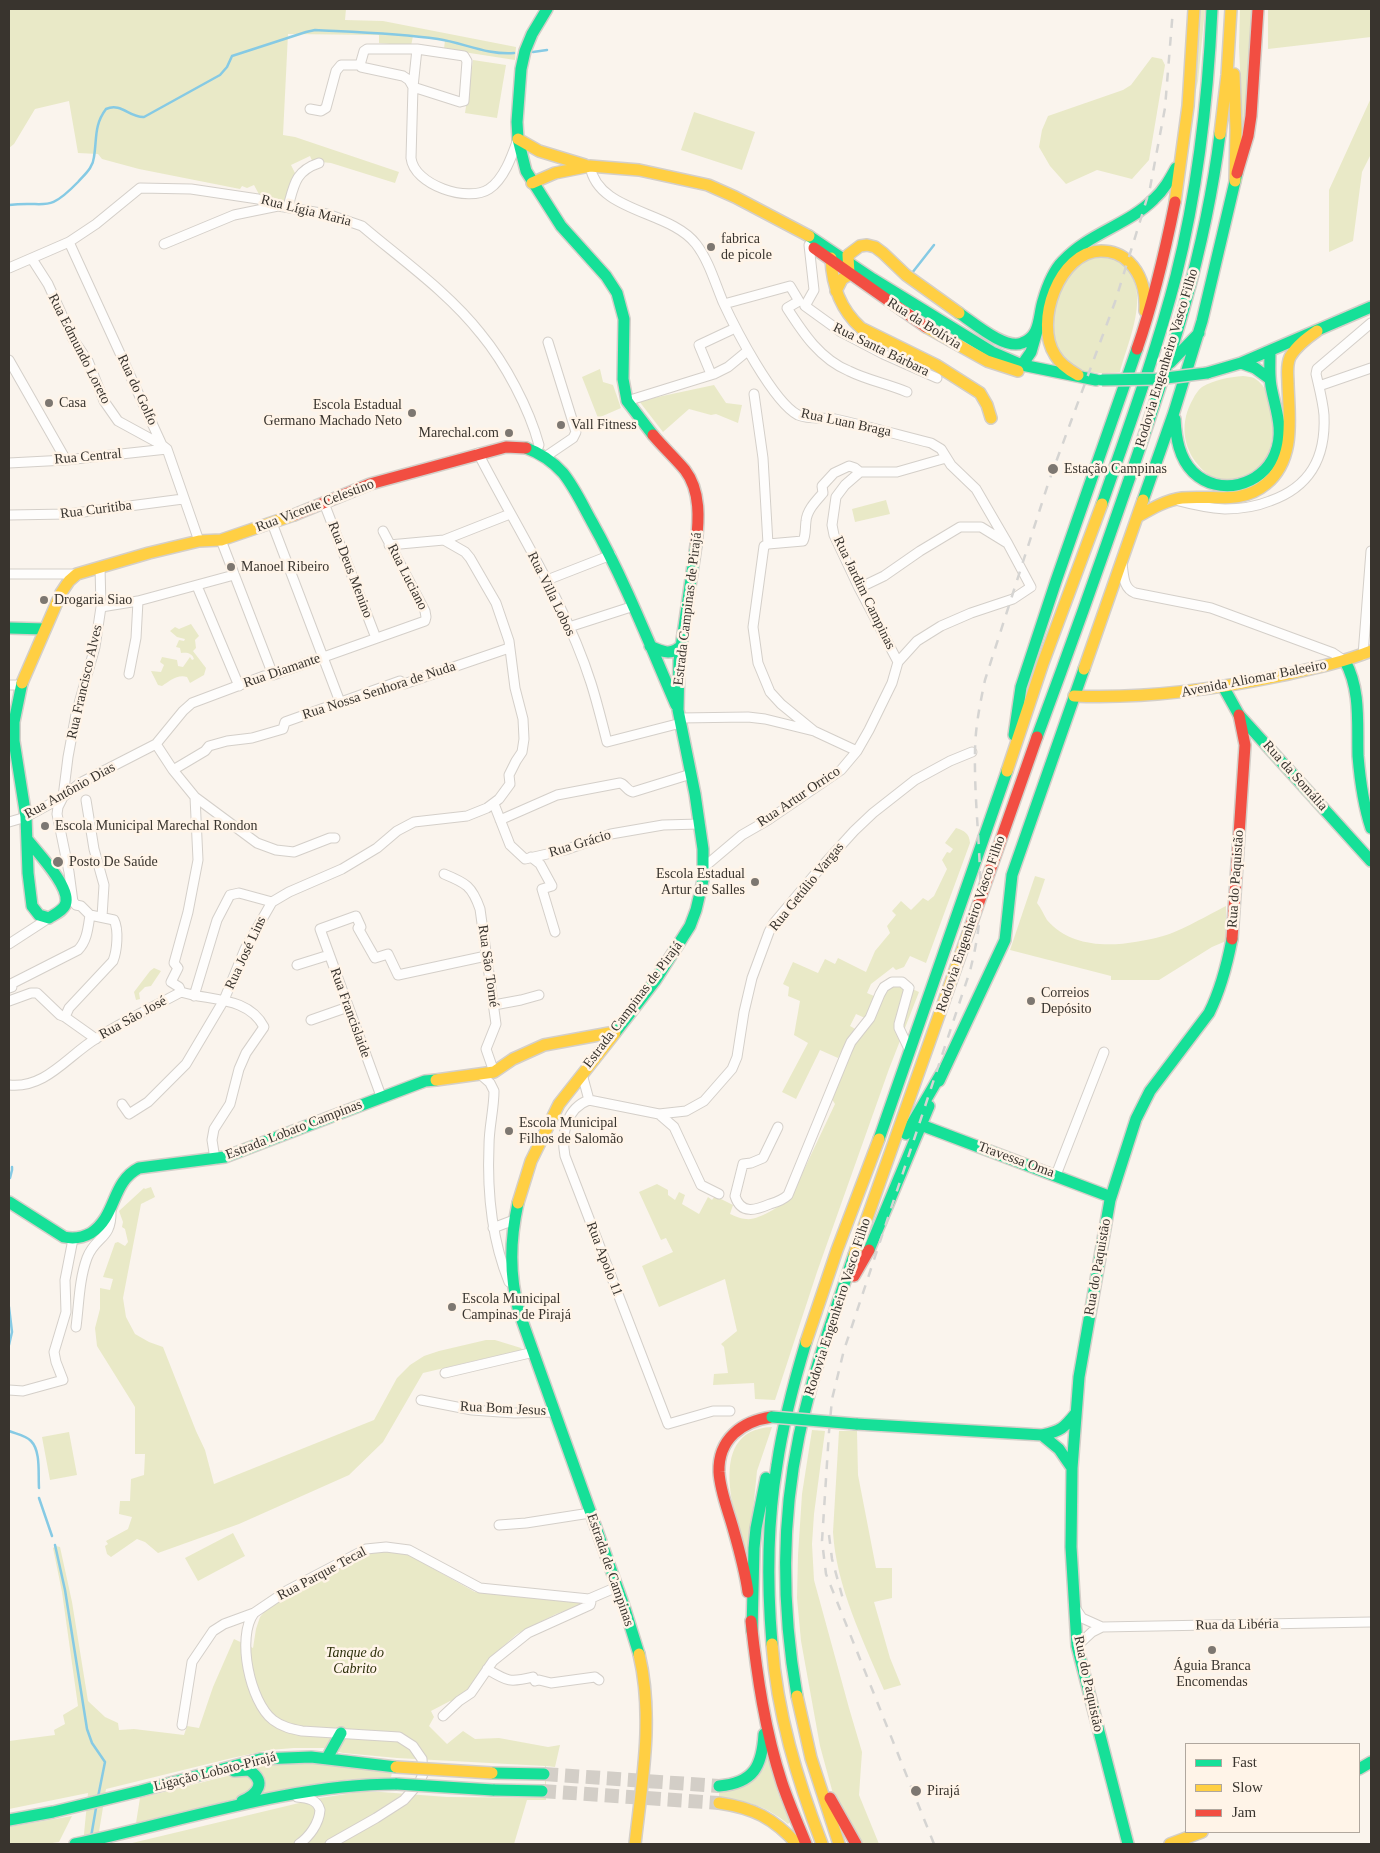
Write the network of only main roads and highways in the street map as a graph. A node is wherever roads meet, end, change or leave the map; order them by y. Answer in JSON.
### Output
{"nodes":[{"id":1,"x":547,"y":9,"type":"edge"},
{"id":2,"x":1194,"y":9,"type":"edge"},
{"id":3,"x":1212,"y":9,"type":"edge"},
{"id":4,"x":1258,"y":9,"type":"edge"},
{"id":5,"x":1230,"y":14,"type":"edge"},
{"id":6,"x":1184,"y":131,"type":"junction"},
{"id":7,"x":518,"y":139,"type":"junction"},
{"id":8,"x":590,"y":166,"type":"junction"},
{"id":9,"x":1235,"y":181,"type":"junction"},
{"id":10,"x":532,"y":183,"type":"junction"},
{"id":11,"x":772,"y":216,"type":"junction"},
{"id":12,"x":831,"y":256,"type":"junction"},
{"id":13,"x":847,"y":260,"type":"junction"},
{"id":14,"x":849,"y":275,"type":"junction"},
{"id":15,"x":836,"y":291,"type":"junction"},
{"id":16,"x":1371,"y":307,"type":"edge"},
{"id":17,"x":1038,"y":326,"type":"junction"},
{"id":18,"x":1143,"y":330,"type":"junction"},
{"id":19,"x":1317,"y":331,"type":"junction"},
{"id":20,"x":1199,"y":333,"type":"junction"},
{"id":21,"x":1050,"y":346,"type":"junction"},
{"id":22,"x":1271,"y":351,"type":"junction"},
{"id":23,"x":1241,"y":363,"type":"junction"},
{"id":24,"x":1022,"y":366,"type":"junction"},
{"id":25,"x":1167,"y":367,"type":"junction"},
{"id":26,"x":1287,"y":368,"type":"junction"},
{"id":27,"x":1034,"y":372,"type":"junction"},
{"id":28,"x":1080,"y":377,"type":"junction"},
{"id":29,"x":1270,"y":379,"type":"junction"},
{"id":30,"x":1099,"y":380,"type":"junction"},
{"id":31,"x":1174,"y":412,"type":"junction"},
{"id":32,"x":991,"y":418,"type":"dead end"},
{"id":33,"x":1137,"y":517,"type":"junction"},
{"id":34,"x":9,"y":628,"type":"edge"},
{"id":35,"x":44,"y":628,"type":"junction"},
{"id":36,"x":682,"y":644,"type":"junction"},
{"id":37,"x":650,"y":646,"type":"junction"},
{"id":38,"x":1367,"y":653,"type":"edge"},
{"id":39,"x":679,"y":661,"type":"junction"},
{"id":40,"x":1345,"y":661,"type":"junction"},
{"id":41,"x":658,"y":664,"type":"junction"},
{"id":42,"x":15,"y":685,"type":"edge"},
{"id":43,"x":1224,"y":688,"type":"junction"},
{"id":44,"x":1074,"y":696,"type":"junction"},
{"id":45,"x":1238,"y":715,"type":"junction"},
{"id":46,"x":680,"y":717,"type":"junction"},
{"id":47,"x":1262,"y":740,"type":"junction"},
{"id":48,"x":1245,"y":746,"type":"junction"},
{"id":49,"x":1012,"y":758,"type":"junction"},
{"id":50,"x":1370,"y":825,"type":"edge"},
{"id":51,"x":1348,"y":833,"type":"junction"},
{"id":52,"x":27,"y":839,"type":"junction"},
{"id":53,"x":1371,"y":861,"type":"edge"},
{"id":54,"x":615,"y":1032,"type":"junction"},
{"id":55,"x":942,"y":1072,"type":"junction"},
{"id":56,"x":921,"y":1125,"type":"junction"},
{"id":57,"x":1111,"y":1197,"type":"junction"},
{"id":58,"x":9,"y":1202,"type":"edge"},
{"id":59,"x":868,"y":1216,"type":"junction"},
{"id":60,"x":516,"y":1305,"type":"joint"},
{"id":61,"x":836,"y":1308,"type":"junction"},
{"id":62,"x":1076,"y":1413,"type":"junction"},
{"id":63,"x":783,"y":1431,"type":"junction"},
{"id":64,"x":1042,"y":1435,"type":"junction"},
{"id":65,"x":1072,"y":1468,"type":"junction"},
{"id":66,"x":752,"y":1631,"type":"junction"},
{"id":67,"x":761,"y":1698,"type":"junction"},
{"id":68,"x":341,"y":1733,"type":"road end"},
{"id":69,"x":326,"y":1758,"type":"junction"},
{"id":70,"x":812,"y":1766,"type":"junction"},
{"id":71,"x":544,"y":1774,"type":"tunnel mouth"},
{"id":72,"x":189,"y":1778,"type":"junction"},
{"id":73,"x":719,"y":1786,"type":"tunnel mouth"},
{"id":74,"x":542,"y":1791,"type":"tunnel mouth"},
{"id":75,"x":719,"y":1803,"type":"tunnel mouth"},
{"id":76,"x":215,"y":1811,"type":"junction"},
{"id":77,"x":9,"y":1820,"type":"edge"},
{"id":78,"x":1199,"y":1833,"type":"edge"},
{"id":79,"x":75,"y":1844,"type":"edge"},
{"id":80,"x":635,"y":1844,"type":"edge"},
{"id":81,"x":798,"y":1844,"type":"edge"},
{"id":82,"x":806,"y":1844,"type":"edge"},
{"id":83,"x":822,"y":1844,"type":"edge"},
{"id":84,"x":839,"y":1844,"type":"edge"},
{"id":85,"x":856,"y":1844,"type":"edge"},
{"id":86,"x":1128,"y":1844,"type":"edge"},
{"id":87,"x":1170,"y":1844,"type":"edge"}],
"edges":[{"from":1,"to":7,"type":"main road","name":"Estrada Campinas de Pirajá"},
{"from":2,"to":6,"type":"main road"},
{"from":3,"to":49,"type":"main road","name":"Rodovia Engenheiro Vasco Filho"},
{"from":4,"to":9,"type":"main road"},
{"from":5,"to":9,"type":"main road"},
{"from":5,"to":25,"type":"main road","name":"Rodovia Engenheiro Vasco Filho"},
{"from":6,"to":17,"type":"main road"},
{"from":6,"to":18,"type":"main road"},
{"from":7,"to":8,"type":"main road","name":"Rua da Bolívia"},
{"from":7,"to":10,"type":"main road","name":"Estrada Campinas de Pirajá"},
{"from":8,"to":10,"type":"main road","name":"Rua da Bolívia"},
{"from":8,"to":11,"type":"main road","name":"Rua da Bolívia"},
{"from":9,"to":20,"type":"main road","name":"Rodovia Engenheiro Vasco Filho"},
{"from":10,"to":36,"type":"main road","name":"Estrada Campinas de Pirajá"},
{"from":11,"to":12,"type":"main road","name":"Rua da Bolívia"},
{"from":11,"to":12,"type":"main road","name":"Rua da Bolívia"},
{"from":12,"to":13,"type":"main road","name":"Rua da Bolívia"},
{"from":12,"to":14,"type":"main road","name":"Rua da Bolívia"},
{"from":12,"to":15,"type":"main road"},
{"from":13,"to":14,"type":"main road"},
{"from":13,"to":17,"type":"main road"},
{"from":13,"to":24,"type":"main road","name":"Rua da Bolívia"},
{"from":14,"to":15,"type":"main road"},
{"from":14,"to":27,"type":"main road","name":"Rua da Bolívia"},
{"from":15,"to":32,"type":"main road"},
{"from":16,"to":19,"type":"main road","name":"Rua da Bolívia"},
{"from":17,"to":24,"type":"main road"},
{"from":18,"to":21,"type":"main road"},
{"from":18,"to":49,"type":"main road"},
{"from":19,"to":22,"type":"main road","name":"Rua da Bolívia"},
{"from":19,"to":26,"type":"main road"},
{"from":20,"to":25,"type":"main road"},
{"from":20,"to":31,"type":"main road","name":"Rodovia Engenheiro Vasco Filho"},
{"from":21,"to":27,"type":"main road"},
{"from":21,"to":28,"type":"main road"},
{"from":22,"to":23,"type":"main road","name":"Rua da Bolívia"},
{"from":22,"to":26,"type":"main road"},
{"from":22,"to":29,"type":"main road"},
{"from":23,"to":29,"type":"main road"},
{"from":23,"to":30,"type":"main road","name":"Rua da Bolívia","bridge":true},
{"from":24,"to":27,"type":"main road","name":"Rua da Bolívia"},
{"from":25,"to":59,"type":"main road","name":"Rodovia Engenheiro Vasco Filho"},
{"from":26,"to":33,"type":"main road"},
{"from":27,"to":28,"type":"main road","name":"Rua da Bolívia"},
{"from":27,"to":30,"type":"main road","name":"Rua da Bolívia"},
{"from":28,"to":30,"type":"main road","name":"Rua da Bolívia"},
{"from":29,"to":31,"type":"main road"},
{"from":31,"to":33,"type":"main road","name":"Rodovia Engenheiro Vasco Filho"},
{"from":33,"to":44,"type":"main road","name":"Rodovia Engenheiro Vasco Filho"},
{"from":34,"to":35,"type":"main road"},
{"from":35,"to":37,"type":"main road","name":"Rua Vicente Celestino"},
{"from":35,"to":42,"type":"main road"},
{"from":36,"to":37,"type":"main road"},
{"from":36,"to":39,"type":"main road","name":"Estrada Campinas de Pirajá"},
{"from":37,"to":41,"type":"main road","name":"Rua Vicente Celestino"},
{"from":38,"to":40,"type":"main road","name":"Avenida Aliomar Baleeiro"},
{"from":39,"to":41,"type":"main road"},
{"from":39,"to":46,"type":"main road","name":"Estrada Campinas de Pirajá"},
{"from":40,"to":43,"type":"main road","name":"Avenida Aliomar Baleeiro"},
{"from":40,"to":50,"type":"main road"},
{"from":41,"to":46,"type":"main road","name":"Rua Vicente Celestino"},
{"from":42,"to":52,"type":"main road"},
{"from":43,"to":44,"type":"main road","name":"Avenida Aliomar Baleeiro"},
{"from":43,"to":45,"type":"main road","name":"Rua da Somália"},
{"from":44,"to":55,"type":"main road","name":"Rodovia Engenheiro Vasco Filho"},
{"from":45,"to":47,"type":"main road","name":"Rua da Somália"},
{"from":45,"to":48,"type":"main road","name":"Rua do Paquistão"},
{"from":46,"to":54,"type":"main road","name":"Estrada Campinas de Pirajá"},
{"from":47,"to":48,"type":"main road"},
{"from":47,"to":51,"type":"main road","name":"Rua da Somália"},
{"from":48,"to":57,"type":"main road","name":"Rua do Paquistão"},
{"from":49,"to":63,"type":"main road","name":"Rodovia Engenheiro Vasco Filho"},
{"from":50,"to":51,"type":"main road"},
{"from":51,"to":53,"type":"main road","name":"Rua da Somália"},
{"from":52,"to":52,"type":"main road"},
{"from":54,"to":58,"type":"main road","name":"Estrada Lobato Campinas"},
{"from":54,"to":60,"type":"main road","name":"Estrada Campinas de Pirajá"},
{"from":55,"to":56,"type":"main road","name":"Rodovia Engenheiro Vasco Filho"},
{"from":55,"to":59,"type":"main road"},
{"from":56,"to":57,"type":"main road","name":"Travessa Oma"},
{"from":56,"to":61,"type":"main road","name":"Rodovia Engenheiro Vasco Filho"},
{"from":57,"to":62,"type":"main road","name":"Rua do Paquistão"},
{"from":59,"to":61,"type":"main road","name":"Rodovia Engenheiro Vasco Filho"},
{"from":60,"to":80,"type":"main road","name":"Estrada de Campinas"},
{"from":61,"to":70,"type":"main road","name":"Rodovia Engenheiro Vasco Filho"},
{"from":62,"to":64,"type":"main road"},
{"from":62,"to":65,"type":"main road","name":"Rua do Paquistão"},
{"from":63,"to":66,"type":"main road"},
{"from":63,"to":83,"type":"main road","name":"Rodovia Engenheiro Vasco Filho"},
{"from":64,"to":65,"type":"main road"},
{"from":64,"to":66,"type":"main road","bridge":true},
{"from":65,"to":86,"type":"main road","name":"Rua do Paquistão"},
{"from":66,"to":67,"type":"main road"},
{"from":67,"to":73,"type":"main road"},
{"from":67,"to":82,"type":"main road"},
{"from":68,"to":69,"type":"main road"},
{"from":69,"to":71,"type":"main road","name":"Ligação Lobato-Pirajá","bridge":true},
{"from":69,"to":72,"type":"main road","name":"Ligação Lobato-Pirajá"},
{"from":70,"to":84,"type":"main road","name":"Rodovia Engenheiro Vasco Filho"},
{"from":70,"to":85,"type":"main road"},
{"from":72,"to":76,"type":"main road"},
{"from":72,"to":77,"type":"main road","name":"Ligação Lobato-Pirajá"},
{"from":74,"to":76,"type":"main road","bridge":true},
{"from":75,"to":81,"type":"main road"},
{"from":76,"to":79,"type":"main road"},
{"from":78,"to":87,"type":"main road"}]}
